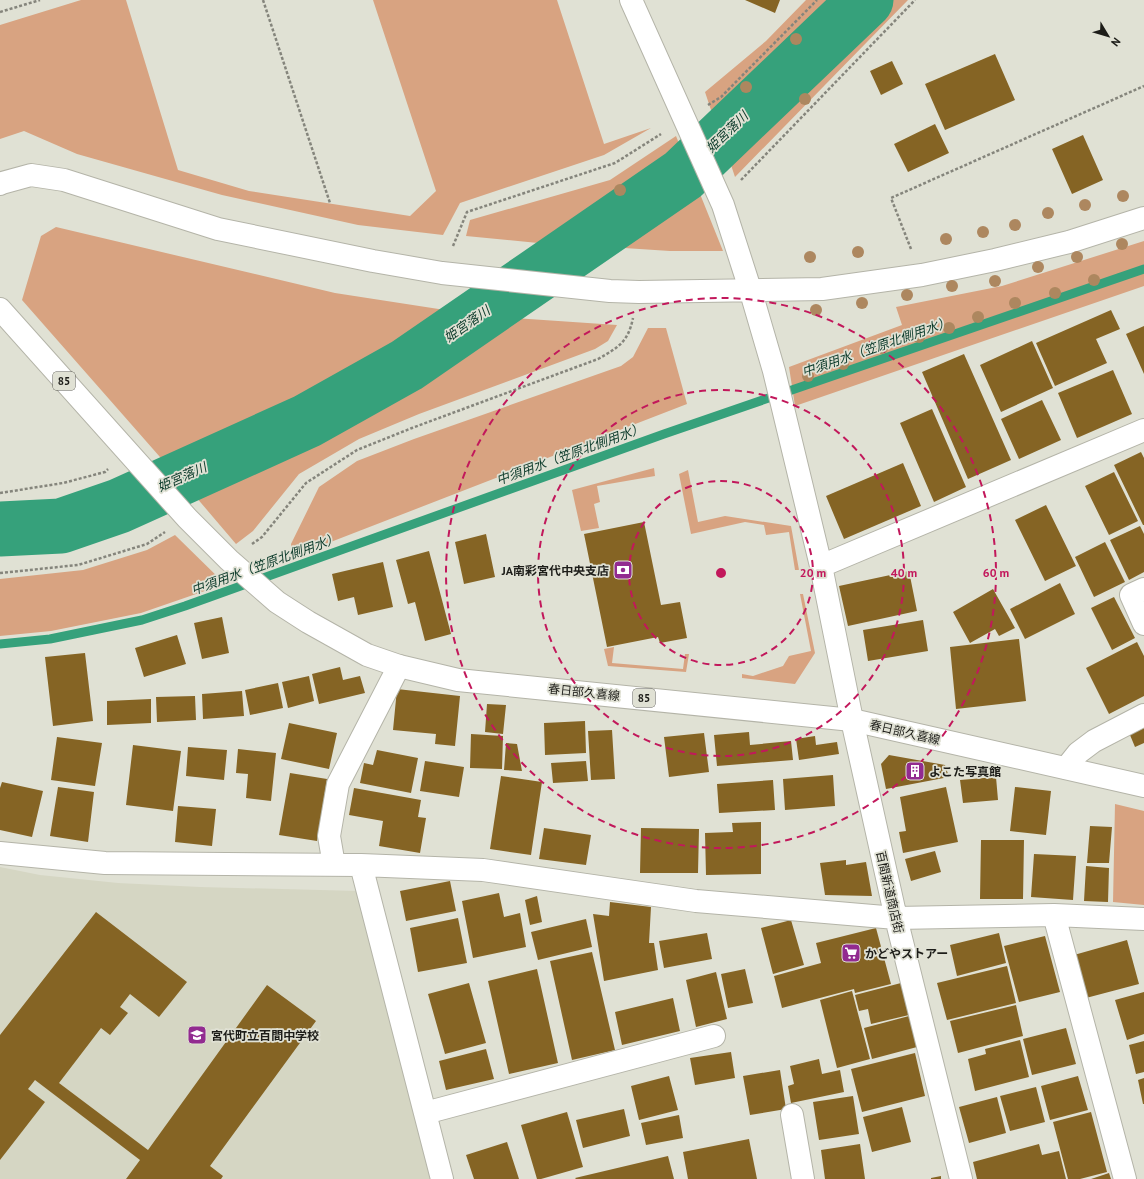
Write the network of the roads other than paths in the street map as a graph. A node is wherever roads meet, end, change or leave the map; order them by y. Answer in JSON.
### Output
{"nodes":[{"id":1,"x":631,"y":0,"type":"edge"},
{"id":2,"x":0,"y":184,"type":"edge"},
{"id":3,"x":1144,"y":218,"type":"edge"},
{"id":4,"x":750,"y":290,"type":"junction"},
{"id":5,"x":0,"y":309,"type":"edge"},
{"id":6,"x":1144,"y":430,"type":"edge"},
{"id":7,"x":821,"y":566,"type":"junction"},
{"id":8,"x":1144,"y":589,"type":"edge"},
{"id":9,"x":1144,"y":624,"type":"edge"},
{"id":10,"x":399,"y":666,"type":"junction"},
{"id":11,"x":1144,"y":715,"type":"edge"},
{"id":12,"x":852,"y":720,"type":"junction"},
{"id":13,"x":1066,"y":768,"type":"junction"},
{"id":14,"x":1144,"y":786,"type":"edge"},
{"id":15,"x":0,"y":853,"type":"edge"},
{"id":16,"x":334,"y":865,"type":"junction"},
{"id":17,"x":361,"y":865,"type":"junction"},
{"id":18,"x":1054,"y":915,"type":"junction"},
{"id":19,"x":896,"y":918,"type":"junction"},
{"id":20,"x":1144,"y":919,"type":"edge"},
{"id":21,"x":714,"y":1036,"type":"dead end"},
{"id":22,"x":425,"y":1112,"type":"junction"},
{"id":23,"x":792,"y":1115,"type":"dead end"},
{"id":24,"x":1144,"y":1177,"type":"edge"},
{"id":25,"x":442,"y":1179,"type":"edge"},
{"id":26,"x":802,"y":1179,"type":"edge"},
{"id":27,"x":961,"y":1179,"type":"edge"},
{"id":28,"x":1125,"y":1179,"type":"edge"},
{"id":29,"x":1136,"y":1179,"type":"edge"}],
"edges":[{"from":1,"to":4,"type":"street","name":"百間新道商店街"},
{"from":2,"to":4,"type":"street"},
{"from":3,"to":4,"type":"street"},
{"from":4,"to":7,"type":"street","name":"百間新道商店街"},
{"from":5,"to":10,"type":"street","name":"春日部久喜線","number":"85"},
{"from":6,"to":7,"type":"street"},
{"from":7,"to":12,"type":"street","name":"百間新道商店街"},
{"from":8,"to":9,"type":"street"},
{"from":10,"to":12,"type":"street","name":"春日部久喜線","number":"85"},
{"from":10,"to":16,"type":"street"},
{"from":11,"to":13,"type":"street"},
{"from":12,"to":13,"type":"street","name":"春日部久喜線","number":"85"},
{"from":12,"to":19,"type":"street","name":"百間新道商店街"},
{"from":13,"to":14,"type":"street","name":"春日部久喜線","number":"85"},
{"from":15,"to":16,"type":"street"},
{"from":16,"to":17,"type":"street"},
{"from":17,"to":19,"type":"street"},
{"from":17,"to":22,"type":"street"},
{"from":18,"to":19,"type":"street"},
{"from":18,"to":20,"type":"street"},
{"from":18,"to":28,"type":"street"},
{"from":19,"to":27,"type":"street","name":"百間新道商店街"},
{"from":21,"to":22,"type":"street"},
{"from":22,"to":25,"type":"street"},
{"from":23,"to":26,"type":"street"},
{"from":24,"to":29,"type":"street"}]}
